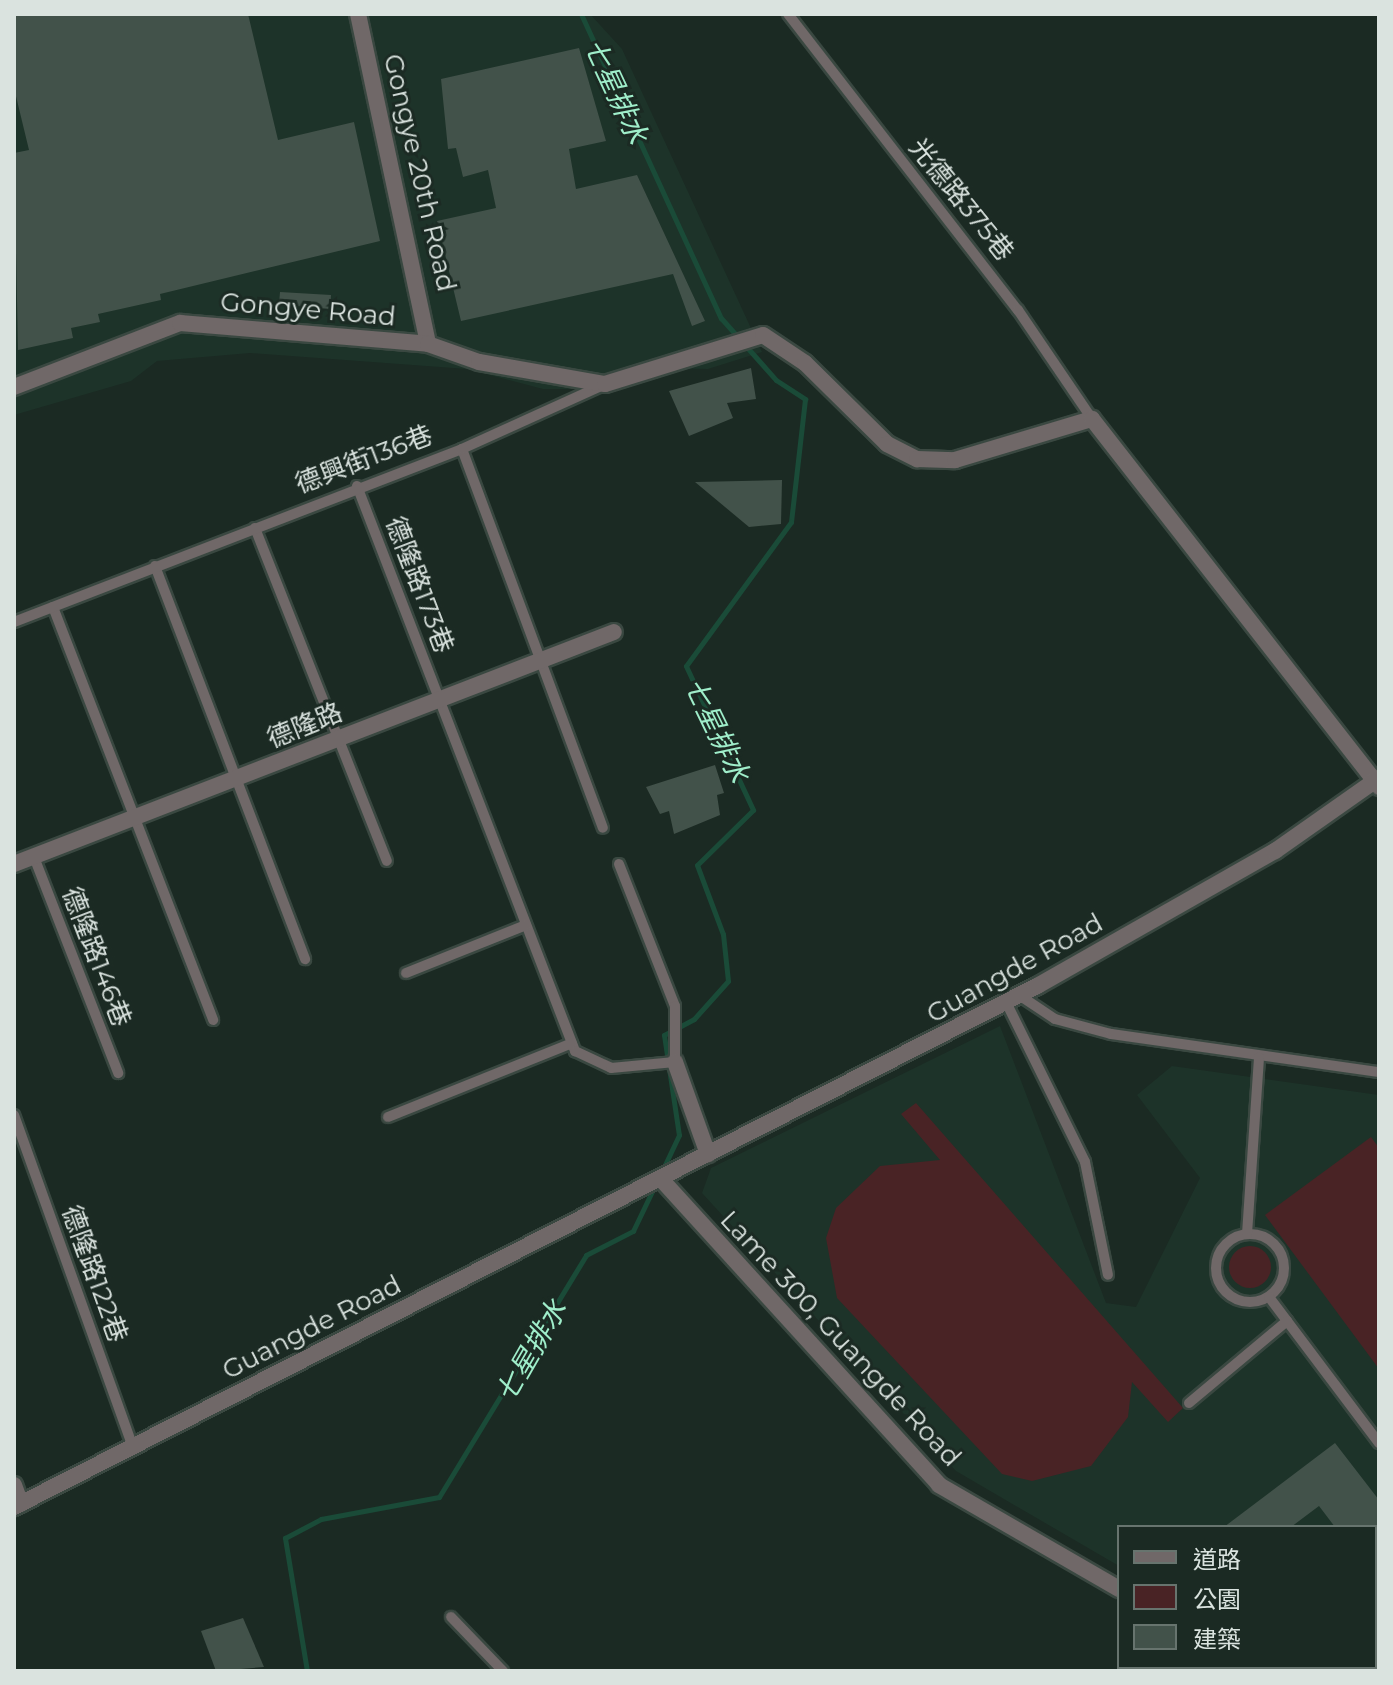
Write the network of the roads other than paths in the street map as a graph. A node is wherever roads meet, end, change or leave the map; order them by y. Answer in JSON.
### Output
{"nodes":[{"id":1,"x":358,"y":14,"type":"edge"},
{"id":2,"x":788,"y":14,"type":"edge"},
{"id":3,"x":428,"y":344,"type":"junction"},
{"id":4,"x":605,"y":384,"type":"junction"},
{"id":5,"x":14,"y":387,"type":"edge"},
{"id":6,"x":1092,"y":419,"type":"junction"},
{"id":7,"x":462,"y":449,"type":"junction"},
{"id":8,"x":357,"y":486,"type":"junction"},
{"id":9,"x":255,"y":528,"type":"junction"},
{"id":10,"x":155,"y":566,"type":"junction"},
{"id":11,"x":53,"y":607,"type":"junction"},
{"id":12,"x":14,"y":622,"type":"edge"},
{"id":13,"x":614,"y":632,"type":"dead end"},
{"id":14,"x":539,"y":659,"type":"junction"},
{"id":15,"x":440,"y":699,"type":"junction"},
{"id":16,"x":339,"y":738,"type":"junction"},
{"id":17,"x":237,"y":779,"type":"junction"},
{"id":18,"x":1378,"y":783,"type":"edge"},
{"id":19,"x":134,"y":819,"type":"junction"},
{"id":20,"x":603,"y":828,"type":"dead end"},
{"id":21,"x":34,"y":857,"type":"junction"},
{"id":22,"x":387,"y":861,"type":"dead end"},
{"id":23,"x":14,"y":864,"type":"edge"},
{"id":24,"x":619,"y":864,"type":"dead end"},
{"id":25,"x":526,"y":925,"type":"junction"},
{"id":26,"x":305,"y":959,"type":"dead end"},
{"id":27,"x":406,"y":973,"type":"dead end"},
{"id":28,"x":1012,"y":998,"type":"junction"},
{"id":29,"x":213,"y":1020,"type":"dead end"},
{"id":30,"x":572,"y":1043,"type":"junction"},
{"id":31,"x":1259,"y":1057,"type":"junction"},
{"id":32,"x":672,"y":1061,"type":"junction"},
{"id":33,"x":1379,"y":1072,"type":"edge"},
{"id":34,"x":118,"y":1073,"type":"dead end"},
{"id":35,"x":14,"y":1115,"type":"edge"},
{"id":36,"x":388,"y":1117,"type":"dead end"},
{"id":37,"x":708,"y":1154,"type":"junction"},
{"id":38,"x":661,"y":1179,"type":"junction"},
{"id":39,"x":1247,"y":1234,"type":"junction"},
{"id":40,"x":1108,"y":1275,"type":"dead end"},
{"id":41,"x":1269,"y":1297,"type":"junction"},
{"id":42,"x":1287,"y":1321,"type":"junction"},
{"id":43,"x":1189,"y":1403,"type":"dead end"},
{"id":44,"x":1378,"y":1438,"type":"edge"},
{"id":45,"x":133,"y":1448,"type":"junction"},
{"id":46,"x":14,"y":1485,"type":"edge"},
{"id":47,"x":17,"y":1506,"type":"edge"},
{"id":48,"x":1117,"y":1588,"type":"edge"},
{"id":49,"x":451,"y":1617,"type":"dead end"},
{"id":50,"x":503,"y":1671,"type":"edge"}],
"edges":[{"from":1,"to":3,"type":"street","name":"Gongye 20th Road"},
{"from":2,"to":6,"type":"lane","name":"光德路375巷"},
{"from":3,"to":4,"type":"street","name":"Gongye Road"},
{"from":3,"to":5,"type":"street","name":"Gongye Road"},
{"from":4,"to":6,"type":"street","name":"德興街136巷"},
{"from":4,"to":7,"type":"lane","name":"德興街136巷"},
{"from":6,"to":18,"type":"street","name":"光德路375巷"},
{"from":7,"to":8,"type":"lane","name":"德興街136巷"},
{"from":7,"to":14,"type":"lane"},
{"from":8,"to":9,"type":"lane","name":"德興街136巷"},
{"from":8,"to":15,"type":"lane","name":"德隆路173巷"},
{"from":9,"to":10,"type":"lane","name":"德興街136巷"},
{"from":9,"to":16,"type":"lane"},
{"from":10,"to":11,"type":"lane","name":"德興街136巷"},
{"from":10,"to":17,"type":"lane"},
{"from":11,"to":12,"type":"lane","name":"德興街136巷"},
{"from":11,"to":19,"type":"lane"},
{"from":13,"to":14,"type":"street","name":"德隆路"},
{"from":14,"to":15,"type":"street","name":"德隆路"},
{"from":14,"to":20,"type":"lane"},
{"from":15,"to":16,"type":"street","name":"德隆路"},
{"from":15,"to":25,"type":"lane","name":"德隆路173巷"},
{"from":16,"to":17,"type":"street","name":"德隆路"},
{"from":16,"to":22,"type":"lane"},
{"from":17,"to":19,"type":"street","name":"德隆路"},
{"from":17,"to":26,"type":"lane"},
{"from":18,"to":28,"type":"street","name":"Guangde Road"},
{"from":19,"to":21,"type":"street","name":"德隆路"},
{"from":19,"to":29,"type":"lane"},
{"from":21,"to":23,"type":"street","name":"德隆路"},
{"from":21,"to":34,"type":"lane","name":"德隆路146巷"},
{"from":24,"to":32,"type":"lane"},
{"from":25,"to":27,"type":"lane"},
{"from":25,"to":30,"type":"lane","name":"德隆路173巷"},
{"from":28,"to":31,"type":"lane"},
{"from":28,"to":37,"type":"street","name":"Guangde Road"},
{"from":28,"to":40,"type":"lane"},
{"from":30,"to":32,"type":"lane"},
{"from":30,"to":36,"type":"lane"},
{"from":31,"to":33,"type":"lane"},
{"from":31,"to":39,"type":"lane"},
{"from":32,"to":37,"type":"street"},
{"from":35,"to":45,"type":"lane","name":"德隆路122巷"},
{"from":37,"to":38,"type":"street","name":"Guangde Road"},
{"from":38,"to":45,"type":"street","name":"Guangde Road"},
{"from":38,"to":48,"type":"street","name":"Lame 300, Guangde Road"},
{"from":39,"to":41,"type":"lane"},
{"from":39,"to":41,"type":"lane"},
{"from":41,"to":42,"type":"lane"},
{"from":42,"to":43,"type":"lane"},
{"from":42,"to":44,"type":"lane"},
{"from":45,"to":47,"type":"street","name":"Guangde Road"},
{"from":46,"to":47,"type":"street"},
{"from":49,"to":50,"type":"lane"}]}
